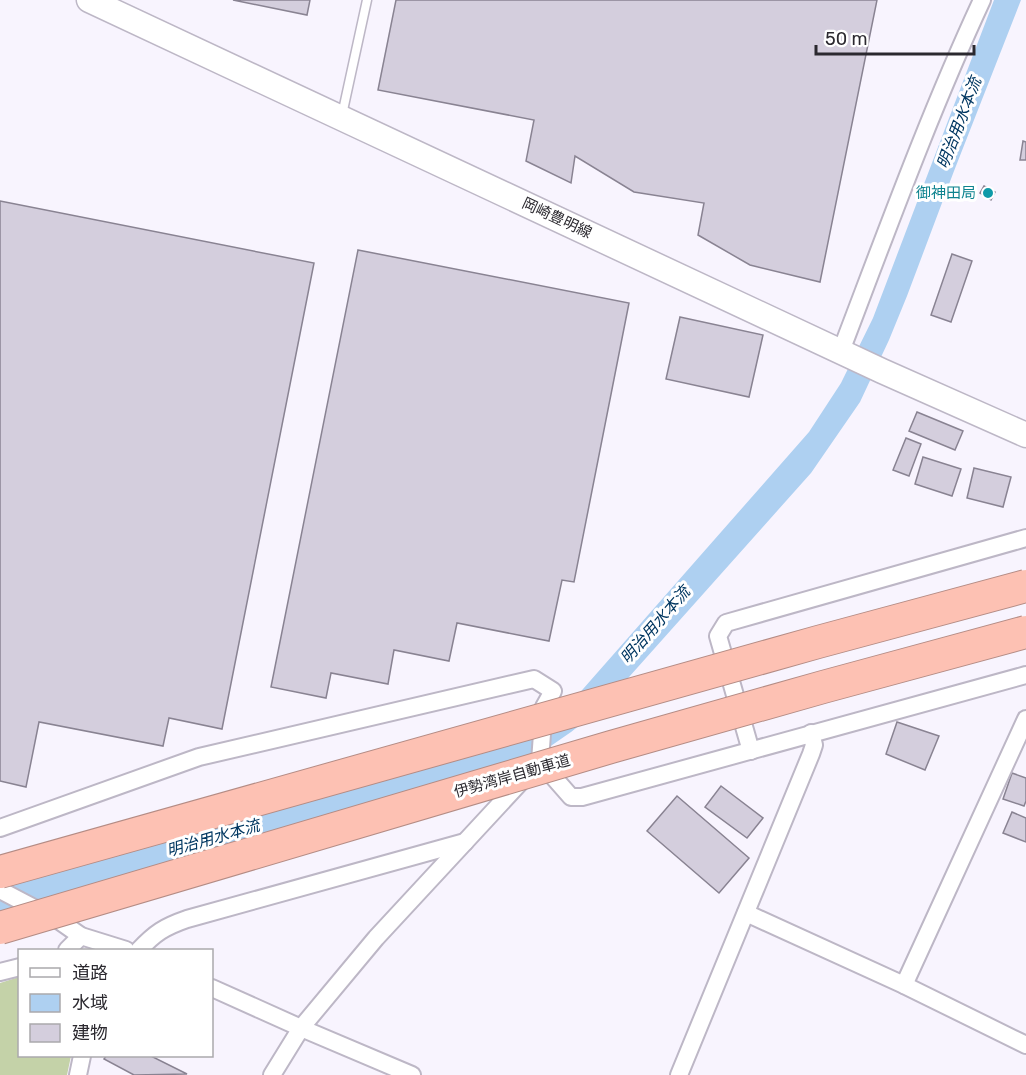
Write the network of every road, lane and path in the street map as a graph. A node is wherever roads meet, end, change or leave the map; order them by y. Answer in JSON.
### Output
{"nodes":[{"id":1,"x":89,"y":0,"type":"edge"},
{"id":2,"x":367,"y":0,"type":"edge"},
{"id":3,"x":982,"y":0,"type":"edge"},
{"id":4,"x":341,"y":118,"type":"junction"},
{"id":5,"x":845,"y":353,"type":"junction"},
{"id":6,"x":1026,"y":435,"type":"edge"},
{"id":7,"x":1026,"y":538,"type":"edge"},
{"id":8,"x":1026,"y":586,"type":"edge"},
{"id":9,"x":1026,"y":632,"type":"edge"},
{"id":10,"x":1026,"y":675,"type":"edge"},
{"id":11,"x":1026,"y":719,"type":"edge"},
{"id":12,"x":811,"y":734,"type":"junction"},
{"id":13,"x":751,"y":751,"type":"junction"},
{"id":14,"x":540,"y":759,"type":"junction"},
{"id":15,"x":0,"y":828,"type":"edge"},
{"id":16,"x":466,"y":842,"type":"junction"},
{"id":17,"x":0,"y":872,"type":"edge"},
{"id":18,"x":0,"y":890,"type":"edge"},
{"id":19,"x":746,"y":913,"type":"junction"},
{"id":20,"x":0,"y":928,"type":"edge"},
{"id":21,"x":81,"y":936,"type":"junction"},
{"id":22,"x":100,"y":946,"type":"edge"},
{"id":23,"x":69,"y":949,"type":"edge"},
{"id":24,"x":116,"y":949,"type":"edge"},
{"id":25,"x":141,"y":949,"type":"edge"},
{"id":26,"x":18,"y":968,"type":"edge"},
{"id":27,"x":0,"y":972,"type":"edge"},
{"id":28,"x":904,"y":985,"type":"junction"},
{"id":29,"x":213,"y":988,"type":"edge"},
{"id":30,"x":301,"y":1028,"type":"junction"},
{"id":31,"x":1026,"y":1045,"type":"edge"},
{"id":32,"x":82,"y":1057,"type":"edge"},
{"id":33,"x":78,"y":1075,"type":"edge"},
{"id":34,"x":272,"y":1075,"type":"edge"},
{"id":35,"x":412,"y":1075,"type":"edge"},
{"id":36,"x":679,"y":1075,"type":"edge"}],
"edges":[{"from":1,"to":4,"type":"main road","name":"岡崎豊明線"},
{"from":2,"to":4,"type":"lane"},
{"from":3,"to":5,"type":"street"},
{"from":4,"to":5,"type":"main road","name":"岡崎豊明線"},
{"from":5,"to":6,"type":"main road","name":"岡崎豊明線"},
{"from":7,"to":13,"type":"street"},
{"from":8,"to":17,"type":"highway","bridge":true},
{"from":9,"to":20,"type":"highway","name":"伊勢湾岸自動車道","bridge":true},
{"from":10,"to":12,"type":"street"},
{"from":11,"to":28,"type":"street"},
{"from":12,"to":13,"type":"street"},
{"from":12,"to":19,"type":"street"},
{"from":13,"to":14,"type":"street"},
{"from":14,"to":15,"type":"street"},
{"from":14,"to":16,"type":"street"},
{"from":16,"to":25,"type":"street"},
{"from":16,"to":30,"type":"street"},
{"from":18,"to":21,"type":"street"},
{"from":19,"to":28,"type":"street"},
{"from":19,"to":36,"type":"street"},
{"from":21,"to":22,"type":"street"},
{"from":21,"to":23,"type":"street"},
{"from":22,"to":24,"type":"street"},
{"from":26,"to":27,"type":"street"},
{"from":28,"to":31,"type":"street"},
{"from":29,"to":30,"type":"street"},
{"from":30,"to":34,"type":"street"},
{"from":30,"to":35,"type":"street"},
{"from":32,"to":33,"type":"street"}]}
